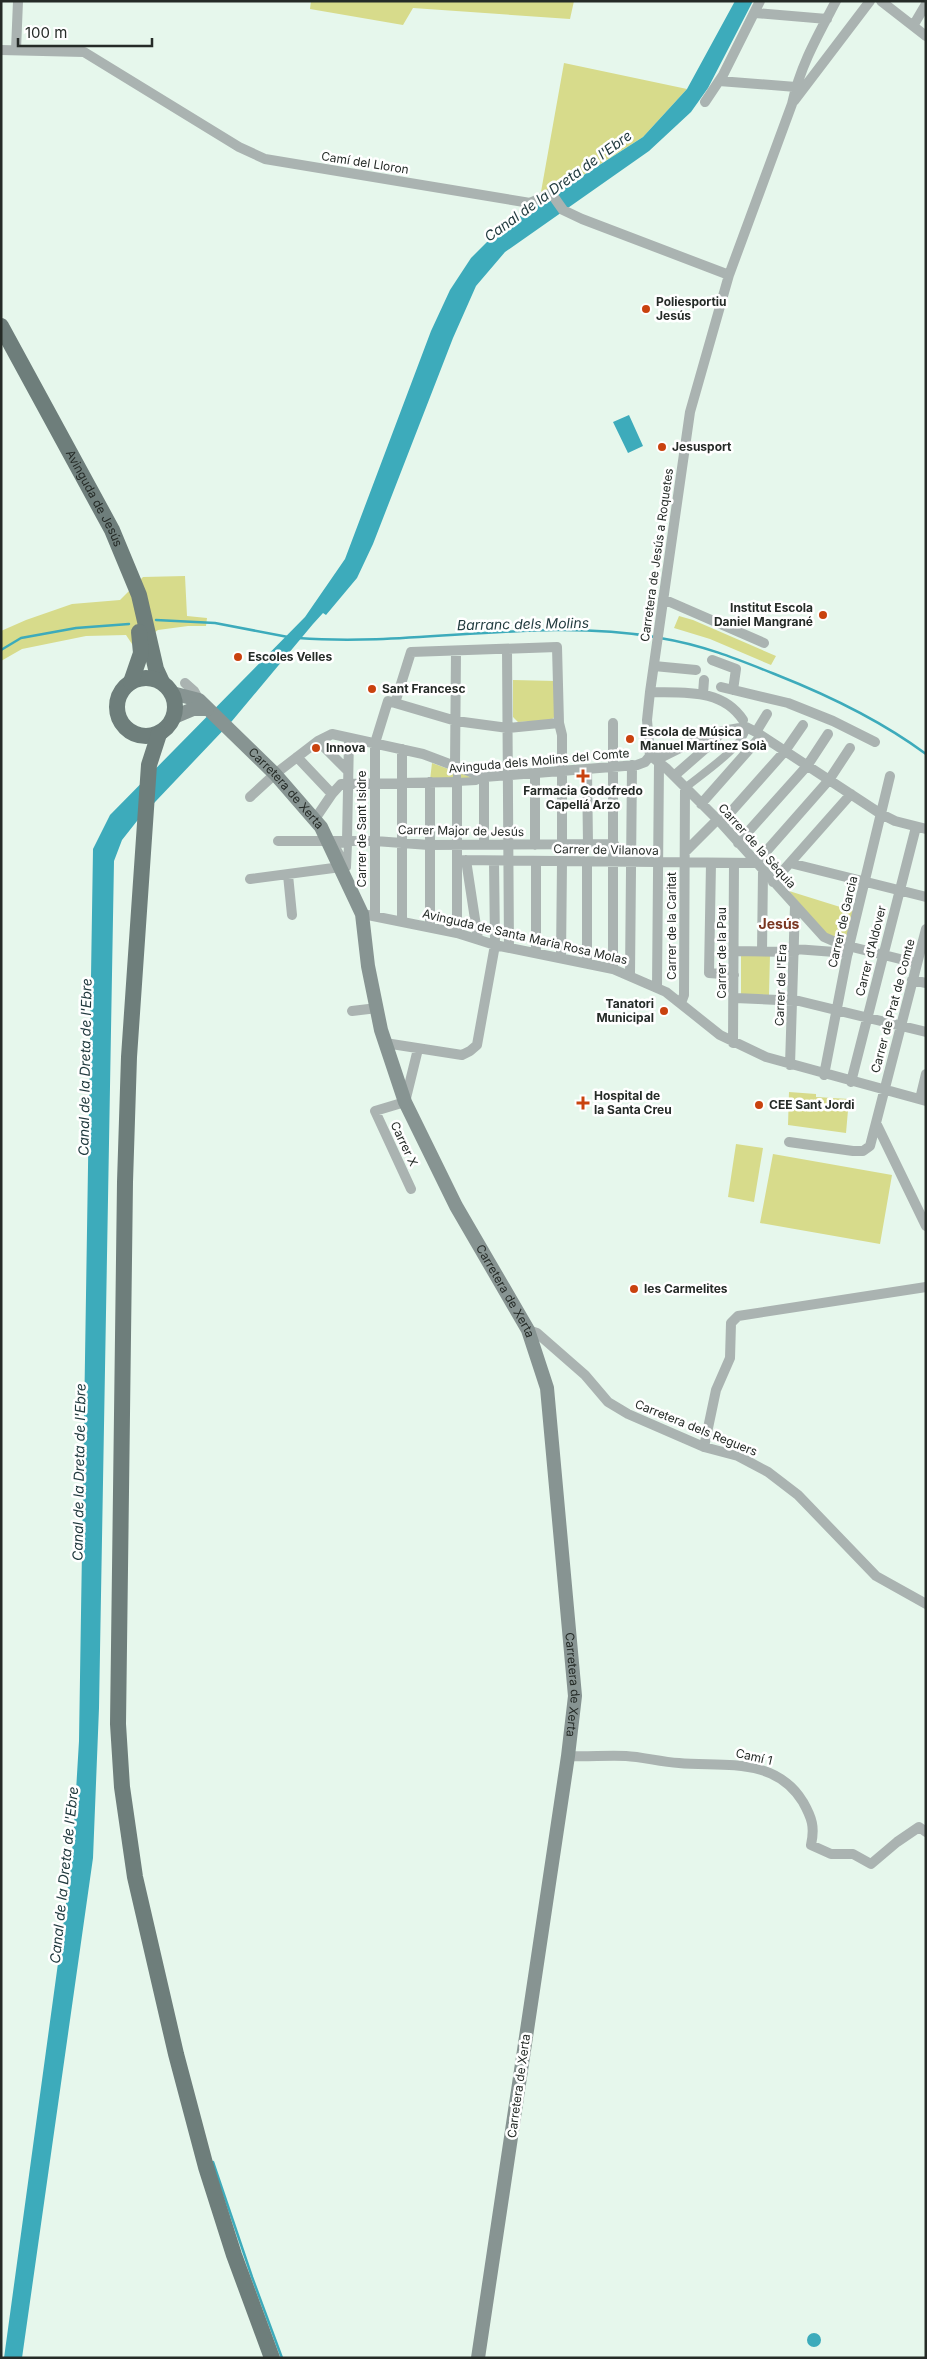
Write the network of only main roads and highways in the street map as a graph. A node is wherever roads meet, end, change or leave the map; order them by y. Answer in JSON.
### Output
{"nodes":[{"id":1,"x":1,"y":326,"type":"edge"},
{"id":2,"x":1,"y":345,"type":"edge"},
{"id":3,"x":132,"y":682,"type":"junction"},
{"id":4,"x":174,"y":688,"type":"junction"},
{"id":5,"x":203,"y":708,"type":"junction"},
{"id":6,"x":174,"y":717,"type":"junction"},
{"id":7,"x":133,"y":734,"type":"junction"},
{"id":8,"x":159,"y":734,"type":"junction"},
{"id":9,"x":149,"y":766,"type":"junction"},
{"id":10,"x":272,"y":2358,"type":"edge"},
{"id":11,"x":478,"y":2358,"type":"edge"}],
"edges":[{"from":1,"to":4,"type":"main road","name":"Avinguda de Jesús"},
{"from":2,"to":3,"type":"main road","name":"Avinguda de Jesús"},
{"from":3,"to":4,"type":"main road"},
{"from":3,"to":7,"type":"main road"},
{"from":4,"to":5,"type":"main road"},
{"from":4,"to":6,"type":"main road"},
{"from":5,"to":6,"type":"main road"},
{"from":5,"to":11,"type":"main road","name":"Carretera de Xerta"},
{"from":6,"to":8,"type":"main road"},
{"from":7,"to":8,"type":"main road"},
{"from":7,"to":9,"type":"main road"},
{"from":8,"to":9,"type":"main road"},
{"from":9,"to":10,"type":"main road"}]}
